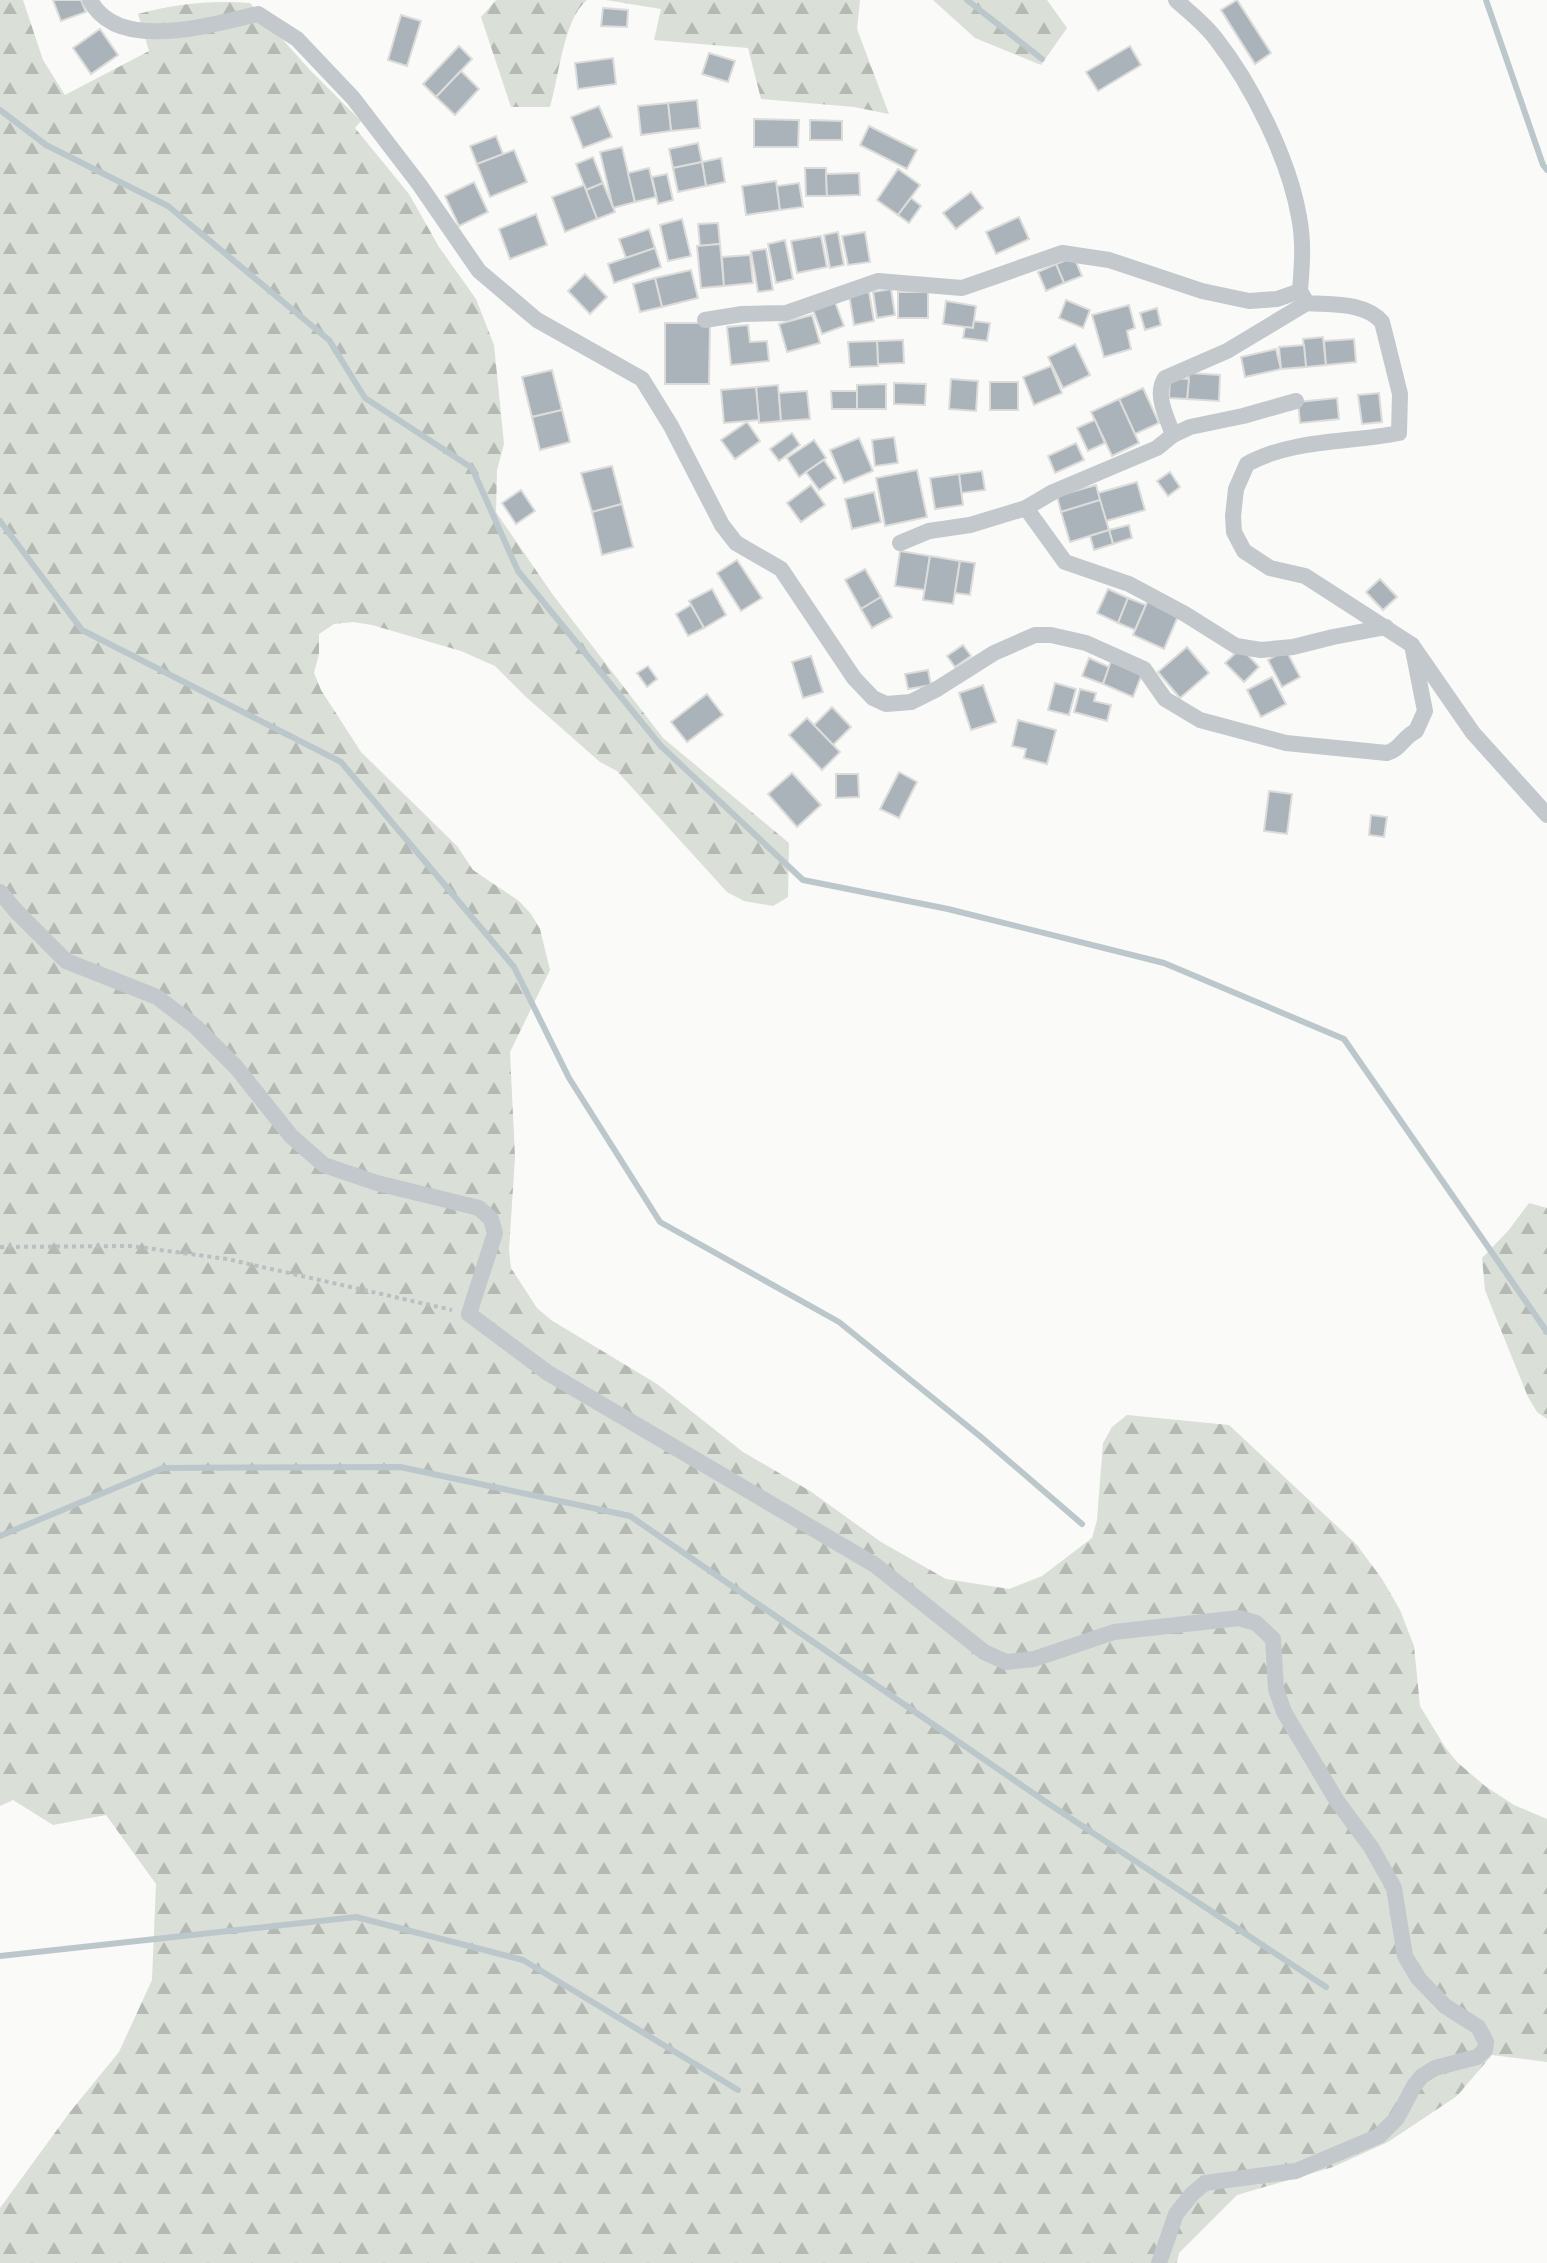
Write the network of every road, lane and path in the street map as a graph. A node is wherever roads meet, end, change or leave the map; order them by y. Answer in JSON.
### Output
{"nodes":[{"id":1,"x":90,"y":0,"type":"edge"},
{"id":2,"x":1176,"y":0,"type":"edge"},
{"id":3,"x":1304,"y":297,"type":"junction"},
{"id":4,"x":705,"y":320,"type":"dead end"},
{"id":5,"x":1296,"y":401,"type":"dead end"},
{"id":6,"x":1173,"y":435,"type":"junction"},
{"id":7,"x":1026,"y":508,"type":"junction"},
{"id":8,"x":900,"y":543,"type":"dead end"},
{"id":9,"x":1386,"y":627,"type":"junction"},
{"id":10,"x":1412,"y":645,"type":"junction"},
{"id":11,"x":1547,"y":815,"type":"edge"},
{"id":12,"x":0,"y":892,"type":"edge"},
{"id":13,"x":0,"y":1247,"type":"edge"},
{"id":14,"x":469,"y":1314,"type":"junction"},
{"id":15,"x":1159,"y":2263,"type":"edge"}],
"edges":[{"from":1,"to":10,"type":"street"},
{"from":2,"to":3,"type":"street"},
{"from":3,"to":4,"type":"street"},
{"from":3,"to":6,"type":"street"},
{"from":3,"to":9,"type":"street"},
{"from":5,"to":6,"type":"street"},
{"from":6,"to":7,"type":"street"},
{"from":7,"to":8,"type":"street"},
{"from":7,"to":9,"type":"street"},
{"from":9,"to":10,"type":"street"},
{"from":10,"to":11,"type":"street"},
{"from":12,"to":14,"type":"street"},
{"from":13,"to":14,"type":"path"},
{"from":14,"to":15,"type":"street"}]}
